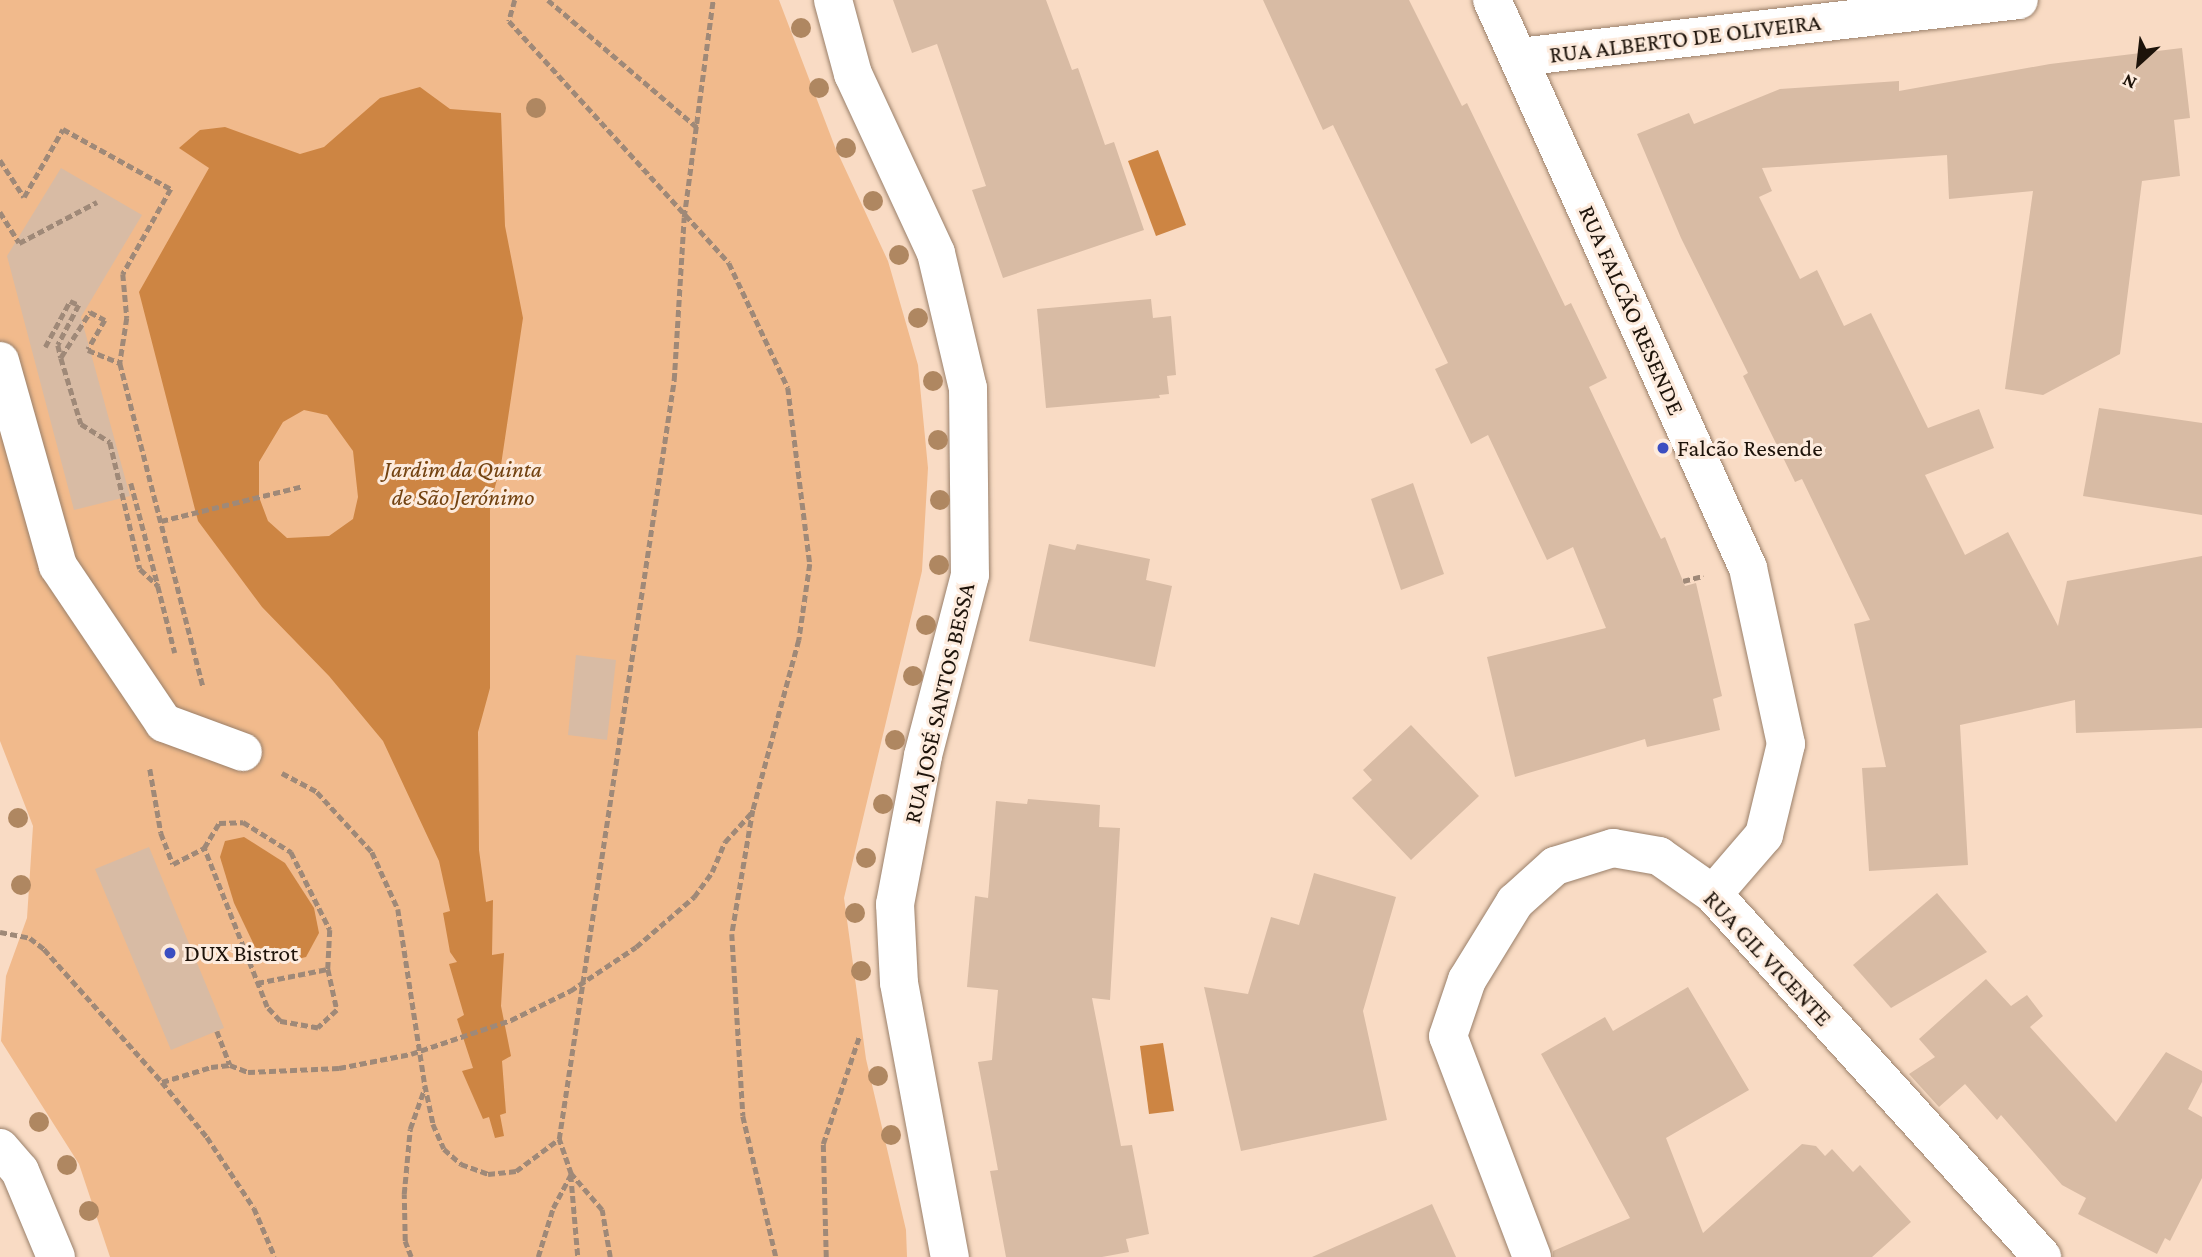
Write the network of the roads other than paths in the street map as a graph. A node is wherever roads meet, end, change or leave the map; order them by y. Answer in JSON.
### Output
{"nodes":[{"id":1,"x":833,"y":0,"type":"edge"},
{"id":2,"x":1492,"y":0,"type":"edge"},
{"id":3,"x":2019,"y":0,"type":"edge"},
{"id":4,"x":1519,"y":57,"type":"junction"},
{"id":5,"x":0,"y":361,"type":"edge"},
{"id":6,"x":243,"y":752,"type":"road end"},
{"id":7,"x":1713,"y":894,"type":"junction"},
{"id":8,"x":0,"y":1148,"type":"edge"},
{"id":9,"x":56,"y":1257,"type":"edge"},
{"id":10,"x":950,"y":1257,"type":"edge"},
{"id":11,"x":1532,"y":1257,"type":"edge"},
{"id":12,"x":2042,"y":1257,"type":"edge"}],
"edges":[{"from":1,"to":10,"type":"street","name":"RUA JOSÉ SANTOS BESSA"},
{"from":2,"to":4,"type":"street","name":"RUA FALCÃO RESENDE"},
{"from":3,"to":4,"type":"street","name":"RUA ALBERTO DE OLIVEIRA"},
{"from":4,"to":7,"type":"street","name":"RUA FALCÃO RESENDE"},
{"from":5,"to":6,"type":"street"},
{"from":7,"to":11,"type":"street","name":"RUA GIL VICENTE"},
{"from":7,"to":12,"type":"street","name":"RUA GIL VICENTE"},
{"from":8,"to":9,"type":"street"}]}
